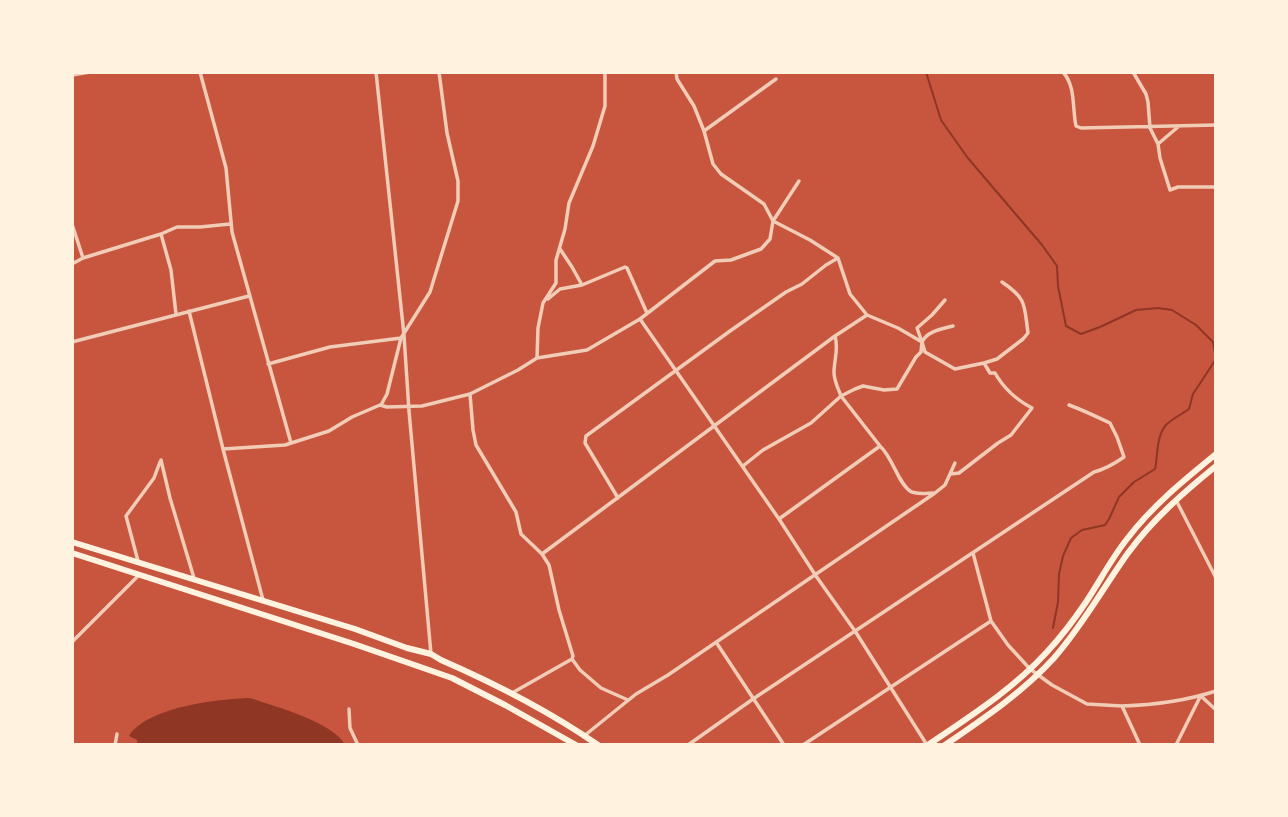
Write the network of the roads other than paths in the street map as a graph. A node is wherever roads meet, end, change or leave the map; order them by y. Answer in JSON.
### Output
{"nodes":[{"id":1,"x":90,"y":72,"type":"edge"},
{"id":2,"x":200,"y":72,"type":"edge"},
{"id":3,"x":376,"y":72,"type":"edge"},
{"id":4,"x":439,"y":72,"type":"edge"},
{"id":5,"x":605,"y":72,"type":"edge"},
{"id":6,"x":677,"y":72,"type":"edge"},
{"id":7,"x":1063,"y":72,"type":"edge"},
{"id":8,"x":1133,"y":72,"type":"edge"},
{"id":9,"x":72,"y":75,"type":"edge"},
{"id":10,"x":776,"y":79,"type":"dead end"},
{"id":11,"x":1216,"y":125,"type":"edge"},
{"id":12,"x":1178,"y":126,"type":"junction"},
{"id":13,"x":1150,"y":128,"type":"junction"},
{"id":14,"x":704,"y":131,"type":"junction"},
{"id":15,"x":1158,"y":144,"type":"junction"},
{"id":16,"x":799,"y":181,"type":"dead end"},
{"id":17,"x":1216,"y":187,"type":"edge"},
{"id":18,"x":773,"y":221,"type":"junction"},
{"id":19,"x":230,"y":223,"type":"dead end"},
{"id":20,"x":72,"y":224,"type":"edge"},
{"id":21,"x":783,"y":226,"type":"junction"},
{"id":22,"x":771,"y":230,"type":"junction"},
{"id":23,"x":162,"y":234,"type":"junction"},
{"id":24,"x":560,"y":249,"type":"junction"},
{"id":25,"x":83,"y":258,"type":"junction"},
{"id":26,"x":838,"y":258,"type":"junction"},
{"id":27,"x":72,"y":264,"type":"edge"},
{"id":28,"x":1002,"y":282,"type":"dead end"},
{"id":29,"x":582,"y":285,"type":"junction"},
{"id":30,"x":249,"y":296,"type":"junction"},
{"id":31,"x":945,"y":300,"type":"dead end"},
{"id":32,"x":543,"y":303,"type":"junction"},
{"id":33,"x":189,"y":311,"type":"junction"},
{"id":34,"x":648,"y":313,"type":"junction"},
{"id":35,"x":176,"y":314,"type":"junction"},
{"id":36,"x":867,"y":315,"type":"junction"},
{"id":37,"x":640,"y":319,"type":"junction"},
{"id":38,"x":953,"y":326,"type":"dead end"},
{"id":39,"x":835,"y":336,"type":"junction"},
{"id":40,"x":403,"y":337,"type":"junction"},
{"id":41,"x":72,"y":342,"type":"edge"},
{"id":42,"x":922,"y":342,"type":"junction"},
{"id":43,"x":537,"y":358,"type":"junction"},
{"id":44,"x":984,"y":363,"type":"junction"},
{"id":45,"x":268,"y":364,"type":"junction"},
{"id":46,"x":676,"y":371,"type":"junction"},
{"id":47,"x":470,"y":394,"type":"junction"},
{"id":48,"x":841,"y":396,"type":"junction"},
{"id":49,"x":381,"y":405,"type":"junction"},
{"id":50,"x":409,"y":405,"type":"junction"},
{"id":51,"x":1069,"y":405,"type":"dead end"},
{"id":52,"x":715,"y":426,"type":"junction"},
{"id":53,"x":291,"y":443,"type":"junction"},
{"id":54,"x":880,"y":446,"type":"junction"},
{"id":55,"x":223,"y":449,"type":"junction"},
{"id":56,"x":1216,"y":454,"type":"edge"},
{"id":57,"x":955,"y":463,"type":"dead end"},
{"id":58,"x":743,"y":466,"type":"junction"},
{"id":59,"x":1215,"y":469,"type":"edge"},
{"id":60,"x":951,"y":474,"type":"junction"},
{"id":61,"x":936,"y":493,"type":"junction"},
{"id":62,"x":618,"y":498,"type":"junction"},
{"id":63,"x":1176,"y":500,"type":"junction"},
{"id":64,"x":779,"y":519,"type":"junction"},
{"id":65,"x":72,"y":542,"type":"edge"},
{"id":66,"x":973,"y":552,"type":"junction"},
{"id":67,"x":72,"y":553,"type":"edge"},
{"id":68,"x":542,"y":554,"type":"junction"},
{"id":69,"x":139,"y":564,"type":"junction"},
{"id":70,"x":139,"y":575,"type":"junction"},
{"id":71,"x":816,"y":576,"type":"junction"},
{"id":72,"x":1216,"y":578,"type":"edge"},
{"id":73,"x":195,"y":580,"type":"junction"},
{"id":74,"x":263,"y":602,"type":"junction"},
{"id":75,"x":991,"y":621,"type":"junction"},
{"id":76,"x":856,"y":631,"type":"junction"},
{"id":77,"x":72,"y":642,"type":"edge"},
{"id":78,"x":716,"y":642,"type":"junction"},
{"id":79,"x":431,"y":654,"type":"junction"},
{"id":80,"x":572,"y":659,"type":"junction"},
{"id":81,"x":1030,"y":669,"type":"junction"},
{"id":82,"x":1037,"y":675,"type":"junction"},
{"id":83,"x":891,"y":688,"type":"junction"},
{"id":84,"x":1216,"y":691,"type":"edge"},
{"id":85,"x":512,"y":693,"type":"junction"},
{"id":86,"x":1201,"y":696,"type":"junction"},
{"id":87,"x":753,"y":699,"type":"junction"},
{"id":88,"x":628,"y":701,"type":"junction"},
{"id":89,"x":1122,"y":706,"type":"junction"},
{"id":90,"x":349,"y":709,"type":"dead end"},
{"id":91,"x":1216,"y":710,"type":"edge"},
{"id":92,"x":117,"y":734,"type":"dead end"},
{"id":93,"x":584,"y":736,"type":"junction"},
{"id":94,"x":115,"y":745,"type":"edge"},
{"id":95,"x":358,"y":745,"type":"edge"},
{"id":96,"x":576,"y":745,"type":"edge"},
{"id":97,"x":598,"y":745,"type":"edge"},
{"id":98,"x":688,"y":745,"type":"edge"},
{"id":99,"x":784,"y":745,"type":"edge"},
{"id":100,"x":803,"y":745,"type":"edge"},
{"id":101,"x":927,"y":745,"type":"edge"},
{"id":102,"x":945,"y":745,"type":"edge"},
{"id":103,"x":1140,"y":745,"type":"edge"},
{"id":104,"x":1176,"y":745,"type":"edge"}],
"edges":[{"from":1,"to":9,"type":"street"},
{"from":2,"to":30,"type":"street"},
{"from":3,"to":40,"type":"street"},
{"from":4,"to":40,"type":"street"},
{"from":5,"to":24,"type":"street"},
{"from":6,"to":14,"type":"street"},
{"from":7,"to":13,"type":"street"},
{"from":8,"to":13,"type":"street"},
{"from":10,"to":14,"type":"street"},
{"from":11,"to":12,"type":"street"},
{"from":12,"to":13,"type":"street"},
{"from":12,"to":15,"type":"street"},
{"from":13,"to":15,"type":"street"},
{"from":14,"to":18,"type":"street"},
{"from":15,"to":17,"type":"street"},
{"from":16,"to":18,"type":"street"},
{"from":18,"to":21,"type":"street"},
{"from":18,"to":22,"type":"street"},
{"from":19,"to":23,"type":"street"},
{"from":20,"to":25,"type":"street"},
{"from":21,"to":22,"type":"street"},
{"from":21,"to":26,"type":"street"},
{"from":22,"to":34,"type":"street"},
{"from":23,"to":25,"type":"street"},
{"from":23,"to":35,"type":"street"},
{"from":24,"to":29,"type":"street"},
{"from":24,"to":32,"type":"street"},
{"from":25,"to":27,"type":"street"},
{"from":26,"to":36,"type":"street"},
{"from":26,"to":46,"type":"street"},
{"from":28,"to":44,"type":"street"},
{"from":29,"to":32,"type":"street"},
{"from":29,"to":34,"type":"street"},
{"from":30,"to":33,"type":"street"},
{"from":30,"to":45,"type":"street"},
{"from":31,"to":42,"type":"street"},
{"from":32,"to":43,"type":"street"},
{"from":33,"to":35,"type":"street"},
{"from":33,"to":55,"type":"street"},
{"from":34,"to":37,"type":"street"},
{"from":35,"to":41,"type":"street"},
{"from":36,"to":39,"type":"street"},
{"from":36,"to":42,"type":"street"},
{"from":37,"to":43,"type":"street"},
{"from":37,"to":46,"type":"street"},
{"from":38,"to":42,"type":"street"},
{"from":39,"to":48,"type":"street"},
{"from":39,"to":52,"type":"street"},
{"from":40,"to":45,"type":"street"},
{"from":40,"to":49,"type":"street"},
{"from":40,"to":50,"type":"street"},
{"from":42,"to":44,"type":"street"},
{"from":42,"to":48,"type":"street"},
{"from":43,"to":47,"type":"street"},
{"from":44,"to":60,"type":"street"},
{"from":45,"to":53,"type":"street"},
{"from":46,"to":52,"type":"street"},
{"from":46,"to":62,"type":"street"},
{"from":47,"to":50,"type":"street"},
{"from":47,"to":68,"type":"street"},
{"from":48,"to":54,"type":"street"},
{"from":48,"to":58,"type":"street"},
{"from":49,"to":50,"type":"street"},
{"from":49,"to":53,"type":"street"},
{"from":50,"to":79,"type":"street"},
{"from":51,"to":66,"type":"street"},
{"from":52,"to":58,"type":"street"},
{"from":52,"to":62,"type":"street"},
{"from":53,"to":55,"type":"street"},
{"from":54,"to":61,"type":"street"},
{"from":54,"to":64,"type":"street"},
{"from":55,"to":74,"type":"street"},
{"from":56,"to":81,"type":"main road"},
{"from":57,"to":60,"type":"street"},
{"from":58,"to":64,"type":"street"},
{"from":59,"to":63,"type":"main road"},
{"from":60,"to":61,"type":"street"},
{"from":61,"to":71,"type":"street"},
{"from":62,"to":68,"type":"street"},
{"from":63,"to":72,"type":"street"},
{"from":63,"to":82,"type":"main road"},
{"from":64,"to":71,"type":"street"},
{"from":65,"to":69,"type":"main road"},
{"from":66,"to":75,"type":"street"},
{"from":66,"to":76,"type":"street"},
{"from":67,"to":70,"type":"main road"},
{"from":68,"to":80,"type":"street"},
{"from":69,"to":73,"type":"main road"},
{"from":69,"to":73,"type":"street"},
{"from":70,"to":77,"type":"street"},
{"from":70,"to":96,"type":"main road"},
{"from":71,"to":76,"type":"street"},
{"from":71,"to":78,"type":"street"},
{"from":73,"to":74,"type":"main road"},
{"from":74,"to":79,"type":"main road"},
{"from":75,"to":81,"type":"street"},
{"from":75,"to":83,"type":"street"},
{"from":76,"to":83,"type":"street"},
{"from":76,"to":87,"type":"street"},
{"from":78,"to":87,"type":"street"},
{"from":78,"to":88,"type":"street"},
{"from":79,"to":85,"type":"main road"},
{"from":80,"to":85,"type":"street"},
{"from":80,"to":88,"type":"street"},
{"from":81,"to":82,"type":"street"},
{"from":81,"to":101,"type":"main road"},
{"from":82,"to":89,"type":"street"},
{"from":82,"to":102,"type":"main road"},
{"from":83,"to":100,"type":"street"},
{"from":83,"to":101,"type":"street"},
{"from":84,"to":86,"type":"street"},
{"from":85,"to":93,"type":"main road"},
{"from":86,"to":89,"type":"street"},
{"from":86,"to":91,"type":"street"},
{"from":86,"to":104,"type":"street"},
{"from":87,"to":98,"type":"street"},
{"from":87,"to":99,"type":"street"},
{"from":88,"to":93,"type":"street"},
{"from":89,"to":103,"type":"street"},
{"from":90,"to":95,"type":"street"},
{"from":92,"to":94,"type":"street"},
{"from":93,"to":97,"type":"main road"}]}
